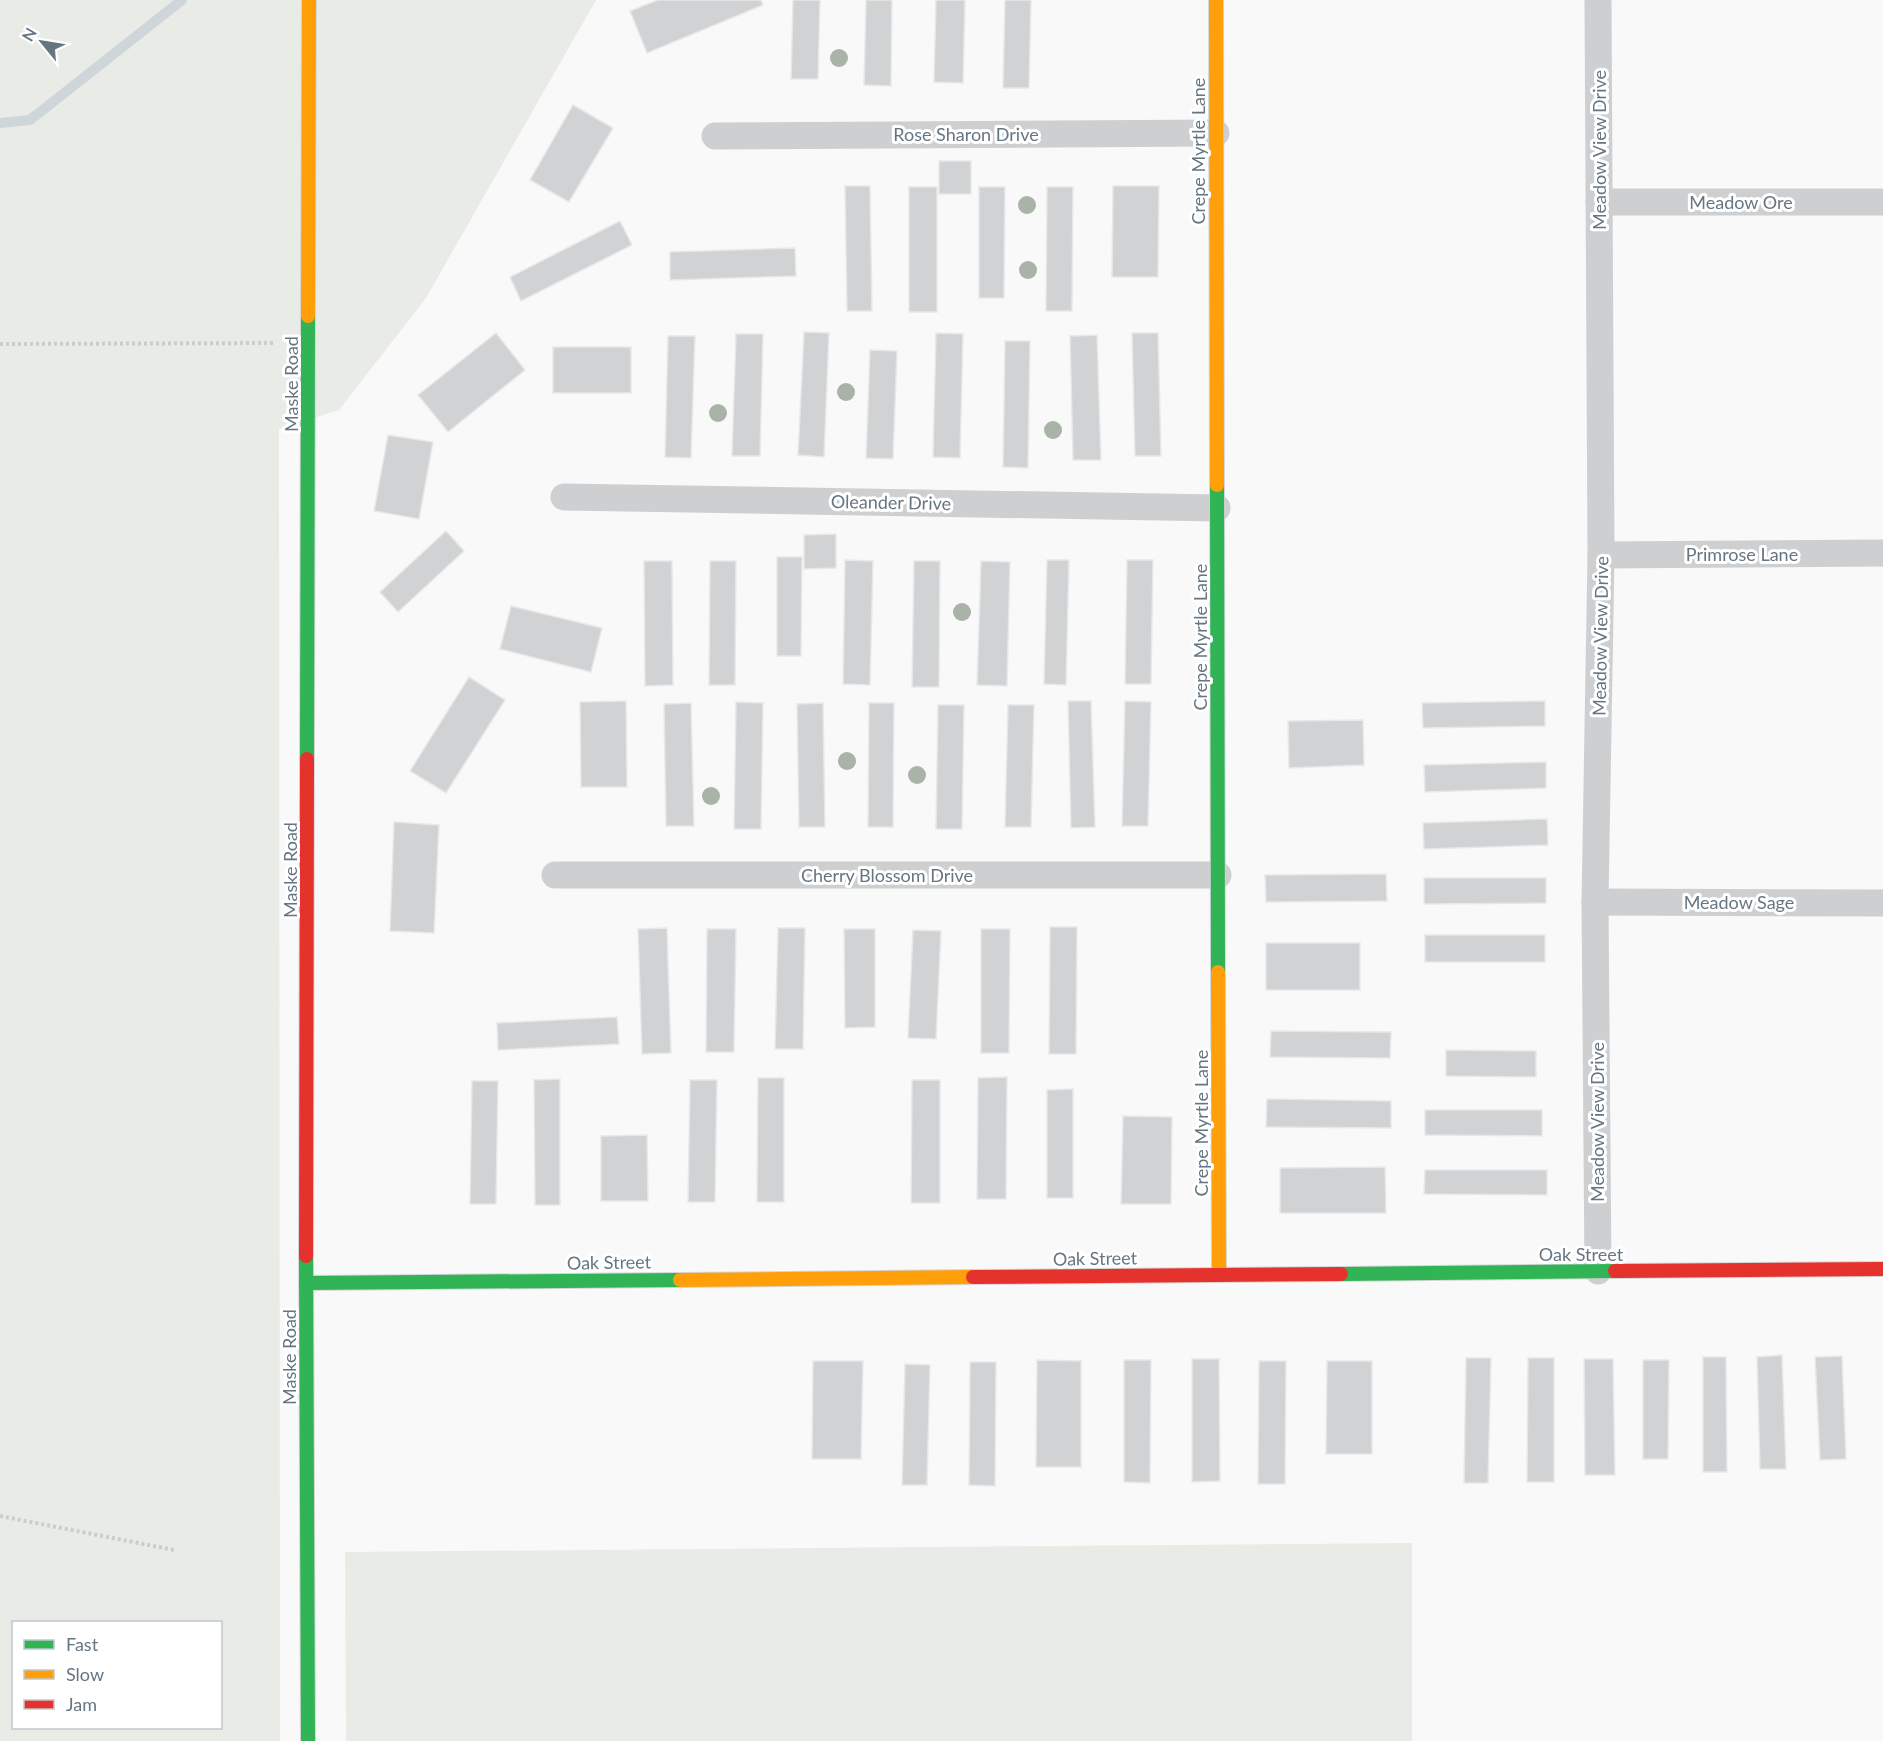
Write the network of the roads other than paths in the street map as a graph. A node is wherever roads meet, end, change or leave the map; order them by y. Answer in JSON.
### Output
{"nodes":[{"id":1,"x":309,"y":0,"type":"edge"},
{"id":2,"x":1216,"y":0,"type":"edge"},
{"id":3,"x":1598,"y":0,"type":"edge"},
{"id":4,"x":1216,"y":133,"type":"junction"},
{"id":5,"x":715,"y":136,"type":"dead end"},
{"id":6,"x":1599,"y":202,"type":"junction"},
{"id":7,"x":1883,"y":202,"type":"edge"},
{"id":8,"x":564,"y":497,"type":"dead end"},
{"id":9,"x":1217,"y":508,"type":"junction"},
{"id":10,"x":1883,"y":553,"type":"edge"},
{"id":11,"x":1601,"y":555,"type":"junction"},
{"id":12,"x":555,"y":875,"type":"dead end"},
{"id":13,"x":1218,"y":875,"type":"junction"},
{"id":14,"x":1595,"y":902,"type":"junction"},
{"id":15,"x":1883,"y":903,"type":"edge"},
{"id":16,"x":1883,"y":1269,"type":"edge"},
{"id":17,"x":1598,"y":1271,"type":"junction"},
{"id":18,"x":1219,"y":1275,"type":"junction"},
{"id":19,"x":306,"y":1283,"type":"junction"},
{"id":20,"x":308,"y":1741,"type":"edge"}],
"edges":[{"from":1,"to":19,"type":"street","name":"Maske Road"},
{"from":2,"to":4,"type":"street","name":"Crepe Myrtle Lane"},
{"from":3,"to":6,"type":"street","name":"Meadow View Drive"},
{"from":4,"to":5,"type":"street","name":"Rose Sharon Drive"},
{"from":4,"to":9,"type":"street","name":"Crepe Myrtle Lane"},
{"from":6,"to":7,"type":"street","name":"Meadow Ore"},
{"from":6,"to":11,"type":"street","name":"Meadow View Drive"},
{"from":8,"to":9,"type":"street","name":"Oleander Drive"},
{"from":9,"to":13,"type":"street","name":"Crepe Myrtle Lane"},
{"from":10,"to":11,"type":"street","name":"Primrose Lane"},
{"from":11,"to":14,"type":"street","name":"Meadow View Drive"},
{"from":12,"to":13,"type":"street","name":"Cherry Blossom Drive"},
{"from":13,"to":18,"type":"street","name":"Crepe Myrtle Lane"},
{"from":14,"to":15,"type":"street","name":"Meadow Sage"},
{"from":14,"to":17,"type":"street","name":"Meadow View Drive"},
{"from":16,"to":17,"type":"street","name":"Oak Street"},
{"from":17,"to":18,"type":"street","name":"Oak Street"},
{"from":18,"to":19,"type":"street","name":"Oak Street"},
{"from":19,"to":20,"type":"street","name":"Maske Road"}]}
